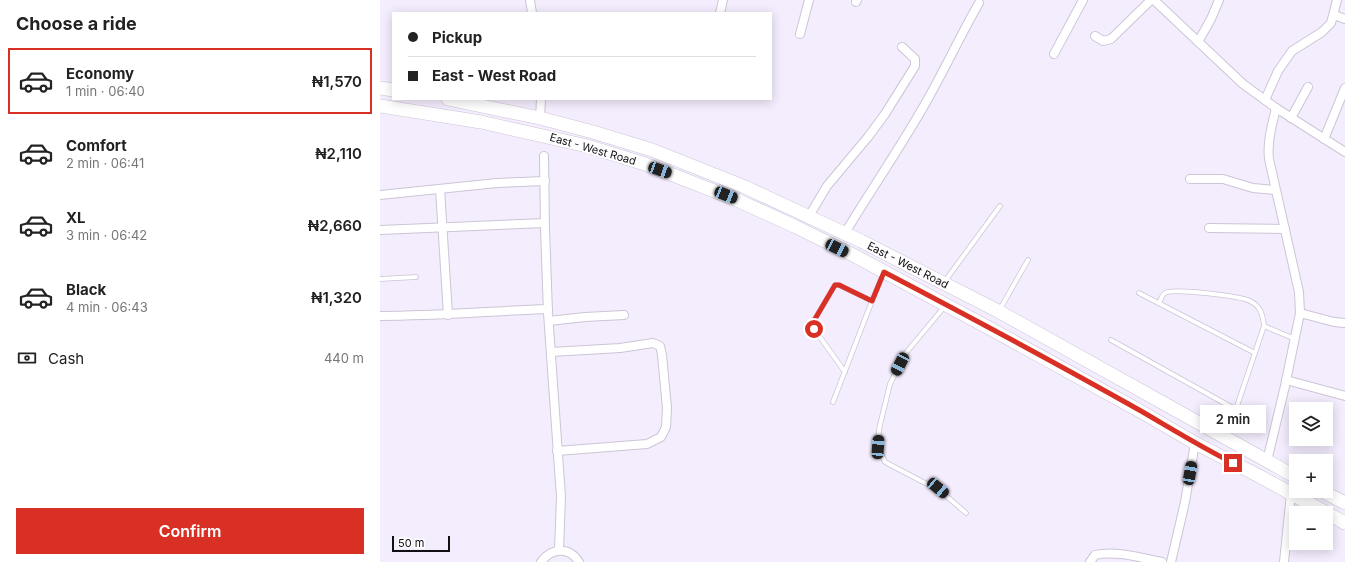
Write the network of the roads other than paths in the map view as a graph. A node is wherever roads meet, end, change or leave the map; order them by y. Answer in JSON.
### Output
{"nodes":[{"id":1,"x":530,"y":0,"type":"edge"},
{"id":2,"x":723,"y":0,"type":"edge"},
{"id":3,"x":809,"y":0,"type":"edge"},
{"id":4,"x":1083,"y":0,"type":"edge"},
{"id":5,"x":1153,"y":0,"type":"edge"},
{"id":6,"x":1219,"y":0,"type":"edge"},
{"id":7,"x":1337,"y":0,"type":"edge"},
{"id":8,"x":979,"y":3,"type":"dead end"},
{"id":9,"x":532,"y":12,"type":"edge"},
{"id":10,"x":720,"y":12,"type":"edge"},
{"id":11,"x":1334,"y":15,"type":"junction"},
{"id":12,"x":1345,"y":19,"type":"edge"},
{"id":13,"x":800,"y":34,"type":"dead end"},
{"id":14,"x":1095,"y":36,"type":"dead end"},
{"id":15,"x":1198,"y":42,"type":"junction"},
{"id":16,"x":902,"y":47,"type":"dead end"},
{"id":17,"x":1054,"y":54,"type":"dead end"},
{"id":18,"x":1308,"y":87,"type":"dead end"},
{"id":19,"x":380,"y":88,"type":"edge"},
{"id":20,"x":1345,"y":88,"type":"edge"},
{"id":21,"x":392,"y":90,"type":"edge"},
{"id":22,"x":453,"y":100,"type":"edge"},
{"id":23,"x":541,"y":100,"type":"edge"},
{"id":24,"x":1265,"y":100,"type":"junction"},
{"id":25,"x":380,"y":106,"type":"edge"},
{"id":26,"x":1276,"y":108,"type":"junction"},
{"id":27,"x":540,"y":118,"type":"junction"},
{"id":28,"x":1291,"y":118,"type":"junction"},
{"id":29,"x":1324,"y":139,"type":"junction"},
{"id":30,"x":1345,"y":152,"type":"edge"},
{"id":31,"x":544,"y":156,"type":"dead end"},
{"id":32,"x":1190,"y":179,"type":"dead end"},
{"id":33,"x":544,"y":181,"type":"junction"},
{"id":34,"x":440,"y":189,"type":"junction"},
{"id":35,"x":1275,"y":190,"type":"junction"},
{"id":36,"x":380,"y":195,"type":"edge"},
{"id":37,"x":1000,"y":206,"type":"dead end"},
{"id":38,"x":809,"y":216,"type":"junction"},
{"id":39,"x":545,"y":223,"type":"junction"},
{"id":40,"x":443,"y":228,"type":"junction"},
{"id":41,"x":1209,"y":228,"type":"dead end"},
{"id":42,"x":1285,"y":229,"type":"junction"},
{"id":43,"x":380,"y":230,"type":"edge"},
{"id":44,"x":845,"y":233,"type":"junction"},
{"id":45,"x":1028,"y":260,"type":"dead end"},
{"id":46,"x":884,"y":272,"type":"junction"},
{"id":47,"x":416,"y":277,"type":"dead end"},
{"id":48,"x":380,"y":279,"type":"edge"},
{"id":49,"x":943,"y":283,"type":"junction"},
{"id":50,"x":1139,"y":293,"type":"dead end"},
{"id":51,"x":872,"y":301,"type":"junction"},
{"id":52,"x":1159,"y":303,"type":"junction"},
{"id":53,"x":946,"y":305,"type":"junction"},
{"id":54,"x":548,"y":309,"type":"junction"},
{"id":55,"x":998,"y":311,"type":"junction"},
{"id":56,"x":1300,"y":313,"type":"junction"},
{"id":57,"x":448,"y":315,"type":"junction"},
{"id":58,"x":624,"y":315,"type":"dead end"},
{"id":59,"x":380,"y":316,"type":"edge"},
{"id":60,"x":549,"y":321,"type":"junction"},
{"id":61,"x":1345,"y":323,"type":"edge"},
{"id":62,"x":1264,"y":326,"type":"junction"},
{"id":63,"x":1295,"y":339,"type":"junction"},
{"id":64,"x":1111,"y":340,"type":"dead end"},
{"id":65,"x":551,"y":352,"type":"junction"},
{"id":66,"x":1255,"y":354,"type":"junction"},
{"id":67,"x":845,"y":372,"type":"junction"},
{"id":68,"x":1286,"y":380,"type":"junction"},
{"id":69,"x":1345,"y":396,"type":"edge"},
{"id":70,"x":833,"y":402,"type":"dead end"},
{"id":71,"x":1236,"y":409,"type":"junction"},
{"id":72,"x":1260,"y":423,"type":"dead end"},
{"id":73,"x":1195,"y":443,"type":"junction"},
{"id":74,"x":558,"y":451,"type":"junction"},
{"id":75,"x":1267,"y":461,"type":"junction"},
{"id":76,"x":1289,"y":473,"type":"edge"},
{"id":77,"x":1289,"y":493,"type":"edge"},
{"id":78,"x":1333,"y":497,"type":"edge"},
{"id":79,"x":1290,"y":498,"type":"edge"},
{"id":80,"x":1298,"y":498,"type":"edge"},
{"id":81,"x":1345,"y":503,"type":"edge"},
{"id":82,"x":966,"y":513,"type":"dead end"},
{"id":83,"x":1345,"y":523,"type":"edge"},
{"id":84,"x":559,"y":550,"type":"junction"},
{"id":85,"x":541,"y":562,"type":"edge"},
{"id":86,"x":579,"y":562,"type":"edge"},
{"id":87,"x":1090,"y":562,"type":"edge"},
{"id":88,"x":1162,"y":562,"type":"edge"},
{"id":89,"x":1171,"y":562,"type":"edge"},
{"id":90,"x":1284,"y":562,"type":"edge"}],
"edges":[{"from":1,"to":9,"type":"street"},
{"from":2,"to":10,"type":"street"},
{"from":3,"to":13,"type":"street"},
{"from":4,"to":17,"type":"street"},
{"from":5,"to":14,"type":"street"},
{"from":5,"to":15,"type":"street"},
{"from":6,"to":15,"type":"street"},
{"from":7,"to":11,"type":"street"},
{"from":8,"to":44,"type":"street"},
{"from":11,"to":12,"type":"street"},
{"from":11,"to":24,"type":"street"},
{"from":15,"to":24,"type":"street"},
{"from":16,"to":38,"type":"street"},
{"from":18,"to":28,"type":"street"},
{"from":19,"to":21,"type":"main road"},
{"from":20,"to":29,"type":"street"},
{"from":22,"to":27,"type":"main road","name":"East - West Road"},
{"from":23,"to":27,"type":"street"},
{"from":24,"to":26,"type":"street"},
{"from":25,"to":46,"type":"main road","name":"East - West Road"},
{"from":26,"to":28,"type":"street"},
{"from":26,"to":35,"type":"street"},
{"from":27,"to":38,"type":"main road","name":"East - West Road"},
{"from":28,"to":29,"type":"street"},
{"from":29,"to":30,"type":"street"},
{"from":31,"to":33,"type":"street"},
{"from":32,"to":35,"type":"street"},
{"from":33,"to":34,"type":"street"},
{"from":33,"to":39,"type":"street"},
{"from":34,"to":36,"type":"street"},
{"from":34,"to":40,"type":"street"},
{"from":35,"to":42,"type":"street"},
{"from":37,"to":49,"type":"lane"},
{"from":38,"to":44,"type":"main road","name":"East - West Road"},
{"from":39,"to":40,"type":"street"},
{"from":39,"to":54,"type":"street"},
{"from":40,"to":43,"type":"street"},
{"from":40,"to":57,"type":"street"},
{"from":41,"to":42,"type":"street"},
{"from":42,"to":56,"type":"street"},
{"from":44,"to":49,"type":"main road","name":"East - West Road"},
{"from":45,"to":55,"type":"lane"},
{"from":46,"to":51,"type":"lane"},
{"from":46,"to":53,"type":"main road","name":"East - West Road"},
{"from":47,"to":48,"type":"lane"},
{"from":49,"to":55,"type":"main road","name":"East - West Road"},
{"from":50,"to":52,"type":"lane"},
{"from":51,"to":67,"type":"lane"},
{"from":51,"to":67,"type":"lane"},
{"from":52,"to":62,"type":"lane"},
{"from":52,"to":66,"type":"lane"},
{"from":53,"to":73,"type":"main road","name":"East - West Road"},
{"from":53,"to":82,"type":"lane"},
{"from":54,"to":57,"type":"street"},
{"from":54,"to":60,"type":"street"},
{"from":55,"to":75,"type":"main road","name":"East - West Road"},
{"from":56,"to":61,"type":"street"},
{"from":56,"to":63,"type":"street"},
{"from":57,"to":59,"type":"street"},
{"from":58,"to":60,"type":"street"},
{"from":60,"to":65,"type":"street"},
{"from":62,"to":63,"type":"lane"},
{"from":62,"to":66,"type":"lane"},
{"from":63,"to":68,"type":"street"},
{"from":64,"to":71,"type":"lane"},
{"from":65,"to":74,"type":"street"},
{"from":65,"to":74,"type":"street"},
{"from":66,"to":71,"type":"lane"},
{"from":67,"to":70,"type":"lane"},
{"from":68,"to":69,"type":"street"},
{"from":68,"to":75,"type":"street"},
{"from":71,"to":72,"type":"lane"},
{"from":73,"to":77,"type":"main road","name":"East - West Road"},
{"from":73,"to":89,"type":"street"},
{"from":74,"to":84,"type":"street"},
{"from":75,"to":76,"type":"main road","name":"East - West Road"},
{"from":78,"to":81,"type":"main road"},
{"from":79,"to":90,"type":"street"},
{"from":80,"to":83,"type":"main road","name":"East - West Road"},
{"from":84,"to":85,"type":"street"},
{"from":84,"to":86,"type":"street"},
{"from":87,"to":88,"type":"street"}]}
